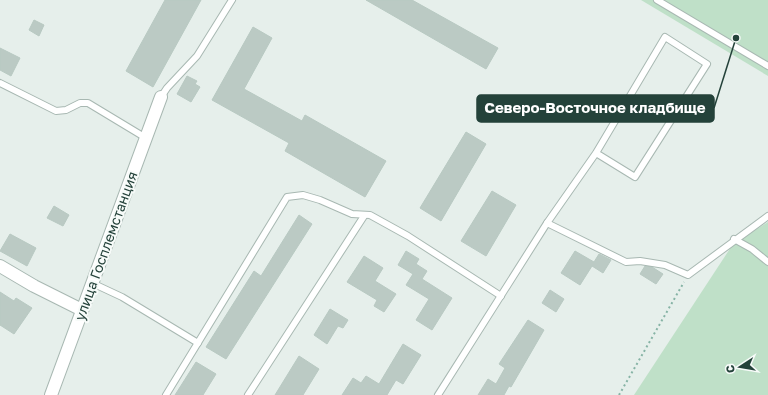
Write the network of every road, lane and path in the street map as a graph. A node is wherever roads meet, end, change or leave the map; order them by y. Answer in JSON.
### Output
{"nodes":[{"id":1,"x":232,"y":0,"type":"edge"},
{"id":2,"x":657,"y":0,"type":"edge"},
{"id":3,"x":768,"y":66,"type":"edge"},
{"id":4,"x":0,"y":83,"type":"edge"},
{"id":5,"x":162,"y":97,"type":"joint"},
{"id":6,"x":146,"y":138,"type":"junction"},
{"id":7,"x":596,"y":152,"type":"junction"},
{"id":8,"x":364,"y":216,"type":"junction"},
{"id":9,"x":768,"y":216,"type":"edge"},
{"id":10,"x":548,"y":223,"type":"junction"},
{"id":11,"x":734,"y":239,"type":"junction"},
{"id":12,"x":768,"y":262,"type":"edge"},
{"id":13,"x":0,"y":266,"type":"edge"},
{"id":14,"x":688,"y":275,"type":"junction"},
{"id":15,"x":92,"y":283,"type":"junction"},
{"id":16,"x":501,"y":296,"type":"junction"},
{"id":17,"x":82,"y":310,"type":"junction"},
{"id":18,"x":198,"y":343,"type":"junction"},
{"id":19,"x":51,"y":395,"type":"edge"},
{"id":20,"x":166,"y":395,"type":"edge"},
{"id":21,"x":248,"y":395,"type":"edge"},
{"id":22,"x":438,"y":395,"type":"edge"},
{"id":23,"x":620,"y":395,"type":"edge"}],
"edges":[{"from":1,"to":5,"type":"lane"},
{"from":2,"to":3,"type":"lane"},
{"from":4,"to":6,"type":"lane"},
{"from":5,"to":6,"type":"street","name":"улица Госплемстанция"},
{"from":6,"to":15,"type":"street","name":"улица Госплемстанция"},
{"from":7,"to":7,"type":"lane"},
{"from":7,"to":10,"type":"lane"},
{"from":8,"to":16,"type":"lane"},
{"from":8,"to":18,"type":"lane"},
{"from":8,"to":21,"type":"lane"},
{"from":9,"to":11,"type":"lane"},
{"from":10,"to":14,"type":"lane"},
{"from":10,"to":16,"type":"lane"},
{"from":11,"to":12,"type":"lane"},
{"from":11,"to":14,"type":"lane"},
{"from":13,"to":17,"type":"street"},
{"from":14,"to":23,"type":"path"},
{"from":15,"to":17,"type":"street","name":"улица Госплемстанция"},
{"from":15,"to":18,"type":"lane"},
{"from":16,"to":22,"type":"lane"},
{"from":17,"to":19,"type":"street","name":"улица Госплемстанция"},
{"from":18,"to":20,"type":"lane"}]}
